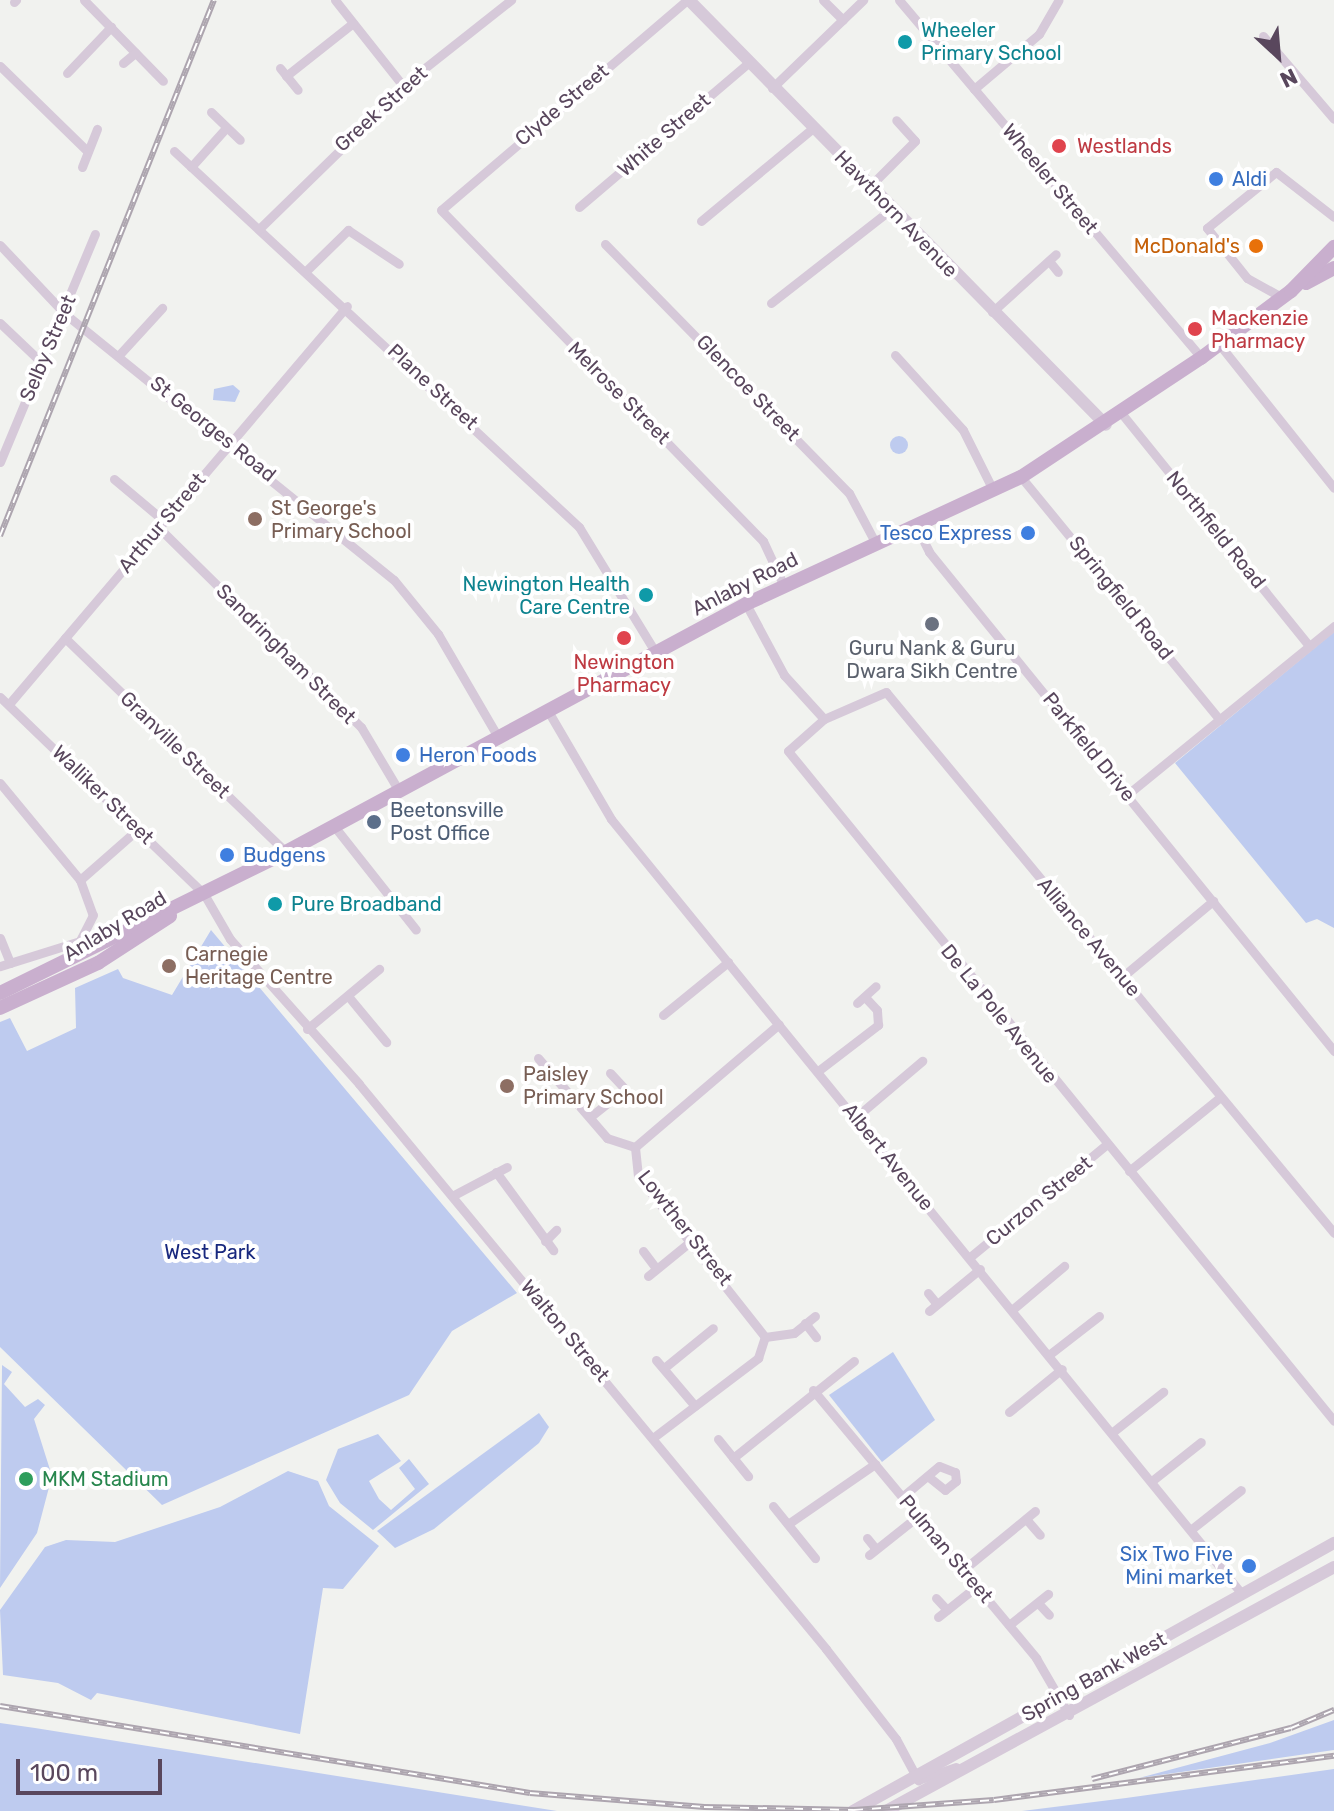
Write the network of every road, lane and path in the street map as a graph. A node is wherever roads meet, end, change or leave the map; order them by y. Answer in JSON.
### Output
{"nodes":[{"id":1,"x":84,"y":0,"type":"edge"},
{"id":2,"x":335,"y":0,"type":"edge"},
{"id":3,"x":511,"y":0,"type":"edge"},
{"id":4,"x":688,"y":0,"type":"edge"},
{"id":5,"x":823,"y":0,"type":"edge"},
{"id":6,"x":863,"y":0,"type":"edge"},
{"id":7,"x":899,"y":0,"type":"edge"},
{"id":8,"x":1059,"y":0,"type":"edge"},
{"id":9,"x":843,"y":20,"type":"junction"},
{"id":10,"x":353,"y":23,"type":"junction"},
{"id":11,"x":111,"y":27,"type":"junction"},
{"id":12,"x":1263,"y":36,"type":"dead end"},
{"id":13,"x":135,"y":53,"type":"junction"},
{"id":14,"x":123,"y":63,"type":"dead end"},
{"id":15,"x":748,"y":63,"type":"junction"},
{"id":16,"x":0,"y":66,"type":"edge"},
{"id":17,"x":67,"y":73,"type":"dead end"},
{"id":18,"x":163,"y":81,"type":"dead end"},
{"id":19,"x":404,"y":87,"type":"junction"},
{"id":20,"x":772,"y":88,"type":"junction"},
{"id":21,"x":974,"y":89,"type":"junction"},
{"id":22,"x":298,"y":90,"type":"dead end"},
{"id":23,"x":211,"y":112,"type":"dead end"},
{"id":24,"x":1334,"y":119,"type":"edge"},
{"id":25,"x":896,"y":120,"type":"dead end"},
{"id":26,"x":226,"y":128,"type":"junction"},
{"id":27,"x":97,"y":129,"type":"dead end"},
{"id":28,"x":812,"y":129,"type":"junction"},
{"id":29,"x":240,"y":140,"type":"dead end"},
{"id":30,"x":86,"y":150,"type":"junction"},
{"id":31,"x":174,"y":151,"type":"dead end"},
{"id":32,"x":82,"y":167,"type":"dead end"},
{"id":33,"x":191,"y":167,"type":"junction"},
{"id":34,"x":869,"y":187,"type":"junction"},
{"id":35,"x":579,"y":207,"type":"dead end"},
{"id":36,"x":441,"y":210,"type":"joint"},
{"id":37,"x":890,"y":210,"type":"junction"},
{"id":38,"x":1334,"y":217,"type":"edge"},
{"id":39,"x":701,"y":221,"type":"dead end"},
{"id":40,"x":259,"y":229,"type":"junction"},
{"id":41,"x":95,"y":234,"type":"dead end"},
{"id":42,"x":605,"y":244,"type":"dead end"},
{"id":43,"x":0,"y":245,"type":"edge"},
{"id":44,"x":1334,"y":247,"type":"edge"},
{"id":45,"x":399,"y":264,"type":"dead end"},
{"id":46,"x":1334,"y":268,"type":"edge"},
{"id":47,"x":306,"y":271,"type":"junction"},
{"id":48,"x":1058,"y":272,"type":"dead end"},
{"id":49,"x":1287,"y":294,"type":"junction"},
{"id":50,"x":771,"y":303,"type":"dead end"},
{"id":51,"x":347,"y":306,"type":"junction"},
{"id":52,"x":162,"y":308,"type":"dead end"},
{"id":53,"x":992,"y":312,"type":"junction"},
{"id":54,"x":64,"y":313,"type":"junction"},
{"id":55,"x":2,"y":330,"type":"edge"},
{"id":56,"x":1219,"y":344,"type":"junction"},
{"id":57,"x":119,"y":355,"type":"junction"},
{"id":58,"x":895,"y":355,"type":"dead end"},
{"id":59,"x":1201,"y":358,"type":"junction"},
{"id":60,"x":41,"y":362,"type":"junction"},
{"id":61,"x":1122,"y":414,"type":"junction"},
{"id":62,"x":1106,"y":425,"type":"junction"},
{"id":63,"x":5,"y":436,"type":"edge"},
{"id":64,"x":229,"y":441,"type":"junction"},
{"id":65,"x":0,"y":462,"type":"edge"},
{"id":66,"x":1021,"y":477,"type":"junction"},
{"id":67,"x":114,"y":479,"type":"dead end"},
{"id":68,"x":1334,"y":488,"type":"edge"},
{"id":69,"x":993,"y":490,"type":"junction"},
{"id":70,"x":161,"y":524,"type":"junction"},
{"id":71,"x":916,"y":526,"type":"junction"},
{"id":72,"x":876,"y":544,"type":"junction"},
{"id":73,"x":784,"y":586,"type":"junction"},
{"id":74,"x":746,"y":604,"type":"junction"},
{"id":75,"x":1334,"y":626,"type":"edge"},
{"id":76,"x":65,"y":638,"type":"junction"},
{"id":77,"x":1309,"y":646,"type":"junction"},
{"id":78,"x":656,"y":653,"type":"junction"},
{"id":79,"x":0,"y":697,"type":"edge"},
{"id":80,"x":9,"y":704,"type":"junction"},
{"id":81,"x":548,"y":711,"type":"junction"},
{"id":82,"x":824,"y":719,"type":"junction"},
{"id":83,"x":1220,"y":720,"type":"junction"},
{"id":84,"x":499,"y":739,"type":"junction"},
{"id":85,"x":0,"y":783,"type":"edge"},
{"id":86,"x":399,"y":791,"type":"junction"},
{"id":87,"x":1128,"y":794,"type":"junction"},
{"id":88,"x":334,"y":826,"type":"junction"},
{"id":89,"x":138,"y":829,"type":"junction"},
{"id":90,"x":286,"y":852,"type":"junction"},
{"id":91,"x":80,"y":880,"type":"junction"},
{"id":92,"x":204,"y":894,"type":"junction"},
{"id":93,"x":1213,"y":901,"type":"junction"},
{"id":94,"x":416,"y":930,"type":"dead end"},
{"id":95,"x":0,"y":938,"type":"edge"},
{"id":96,"x":728,"y":962,"type":"junction"},
{"id":97,"x":5,"y":964,"type":"edge"},
{"id":98,"x":379,"y":969,"type":"dead end"},
{"id":99,"x":1122,"y":977,"type":"junction"},
{"id":100,"x":876,"y":986,"type":"dead end"},
{"id":101,"x":0,"y":993,"type":"edge"},
{"id":102,"x":348,"y":996,"type":"junction"},
{"id":103,"x":0,"y":1008,"type":"edge"},
{"id":104,"x":663,"y":1015,"type":"dead end"},
{"id":105,"x":779,"y":1024,"type":"junction"},
{"id":106,"x":307,"y":1029,"type":"junction"},
{"id":107,"x":386,"y":1042,"type":"dead end"},
{"id":108,"x":1334,"y":1051,"type":"edge"},
{"id":109,"x":538,"y":1058,"type":"dead end"},
{"id":110,"x":922,"y":1061,"type":"dead end"},
{"id":111,"x":818,"y":1071,"type":"junction"},
{"id":112,"x":610,"y":1073,"type":"dead end"},
{"id":113,"x":1218,"y":1099,"type":"junction"},
{"id":114,"x":590,"y":1117,"type":"junction"},
{"id":115,"x":856,"y":1117,"type":"junction"},
{"id":116,"x":1107,"y":1144,"type":"junction"},
{"id":117,"x":635,"y":1147,"type":"junction"},
{"id":118,"x":507,"y":1167,"type":"dead end"},
{"id":119,"x":1129,"y":1171,"type":"junction"},
{"id":120,"x":496,"y":1172,"type":"junction"},
{"id":121,"x":452,"y":1196,"type":"junction"},
{"id":122,"x":556,"y":1230,"type":"dead end"},
{"id":123,"x":1334,"y":1233,"type":"edge"},
{"id":124,"x":545,"y":1241,"type":"junction"},
{"id":125,"x":691,"y":1241,"type":"junction"},
{"id":126,"x":553,"y":1250,"type":"dead end"},
{"id":127,"x":643,"y":1251,"type":"dead end"},
{"id":128,"x":970,"y":1257,"type":"junction"},
{"id":129,"x":1064,"y":1266,"type":"dead end"},
{"id":130,"x":656,"y":1268,"type":"junction"},
{"id":131,"x":980,"y":1269,"type":"junction"},
{"id":132,"x":648,"y":1276,"type":"dead end"},
{"id":133,"x":928,"y":1293,"type":"dead end"},
{"id":134,"x":1013,"y":1309,"type":"junction"},
{"id":135,"x":815,"y":1316,"type":"dead end"},
{"id":136,"x":1099,"y":1316,"type":"dead end"},
{"id":137,"x":805,"y":1323,"type":"junction"},
{"id":138,"x":713,"y":1328,"type":"dead end"},
{"id":139,"x":765,"y":1337,"type":"junction"},
{"id":140,"x":816,"y":1337,"type":"dead end"},
{"id":141,"x":1050,"y":1354,"type":"junction"},
{"id":142,"x":656,"y":1360,"type":"dead end"},
{"id":143,"x":854,"y":1361,"type":"dead end"},
{"id":144,"x":664,"y":1368,"type":"junction"},
{"id":145,"x":1062,"y":1369,"type":"junction"},
{"id":146,"x":813,"y":1390,"type":"junction"},
{"id":147,"x":1163,"y":1392,"type":"dead end"},
{"id":148,"x":695,"y":1406,"type":"junction"},
{"id":149,"x":1009,"y":1412,"type":"dead end"},
{"id":150,"x":1334,"y":1421,"type":"edge"},
{"id":151,"x":1114,"y":1431,"type":"junction"},
{"id":152,"x":654,"y":1437,"type":"junction"},
{"id":153,"x":718,"y":1439,"type":"dead end"},
{"id":154,"x":1201,"y":1442,"type":"dead end"},
{"id":155,"x":733,"y":1458,"type":"junction"},
{"id":156,"x":875,"y":1464,"type":"junction"},
{"id":157,"x":748,"y":1476,"type":"dead end"},
{"id":158,"x":928,"y":1476,"type":"dead end"},
{"id":159,"x":1153,"y":1480,"type":"junction"},
{"id":160,"x":1241,"y":1490,"type":"dead end"},
{"id":161,"x":902,"y":1497,"type":"junction"},
{"id":162,"x":773,"y":1506,"type":"dead end"},
{"id":163,"x":1035,"y":1511,"type":"dead end"},
{"id":164,"x":918,"y":1516,"type":"junction"},
{"id":165,"x":1026,"y":1519,"type":"junction"},
{"id":166,"x":788,"y":1524,"type":"junction"},
{"id":167,"x":1193,"y":1528,"type":"junction"},
{"id":168,"x":1040,"y":1535,"type":"dead end"},
{"id":169,"x":867,"y":1538,"type":"dead end"},
{"id":170,"x":1334,"y":1543,"type":"edge"},
{"id":171,"x":815,"y":1558,"type":"dead end"},
{"id":172,"x":1334,"y":1567,"type":"edge"},
{"id":173,"x":963,"y":1570,"type":"junction"},
{"id":174,"x":977,"y":1586,"type":"junction"},
{"id":175,"x":1048,"y":1594,"type":"dead end"},
{"id":176,"x":1242,"y":1594,"type":"junction"},
{"id":177,"x":936,"y":1598,"type":"dead end"},
{"id":178,"x":1038,"y":1603,"type":"junction"},
{"id":179,"x":947,"y":1610,"type":"junction"},
{"id":180,"x":1049,"y":1615,"type":"dead end"},
{"id":181,"x":938,"y":1617,"type":"dead end"},
{"id":182,"x":1009,"y":1625,"type":"junction"},
{"id":183,"x":1057,"y":1697,"type":"junction"},
{"id":184,"x":1069,"y":1715,"type":"junction"},
{"id":185,"x":995,"y":1754,"type":"junction"},
{"id":186,"x":916,"y":1777,"type":"junction"},
{"id":187,"x":853,"y":1811,"type":"edge"},
{"id":188,"x":886,"y":1811,"type":"edge"}],
"edges":[{"from":1,"to":11,"type":"street"},
{"from":2,"to":10,"type":"street"},
{"from":3,"to":19,"type":"street","name":"Greek Street"},
{"from":4,"to":15,"type":"street","name":"Hawthorn Avenue"},
{"from":4,"to":36,"type":"street","name":"Clyde Street"},
{"from":5,"to":9,"type":"street"},
{"from":6,"to":9,"type":"street"},
{"from":7,"to":21,"type":"street","name":"Wheeler Street"},
{"from":8,"to":21,"type":"street"},
{"from":9,"to":20,"type":"street"},
{"from":10,"to":19,"type":"street"},
{"from":10,"to":22,"type":"street"},
{"from":11,"to":13,"type":"street"},
{"from":11,"to":17,"type":"street"},
{"from":12,"to":24,"type":"street"},
{"from":13,"to":14,"type":"street"},
{"from":13,"to":18,"type":"street"},
{"from":15,"to":20,"type":"street","name":"Hawthorn Avenue"},
{"from":15,"to":35,"type":"street","name":"White Street"},
{"from":16,"to":30,"type":"street"},
{"from":19,"to":40,"type":"street","name":"Greek Street"},
{"from":20,"to":28,"type":"street","name":"Hawthorn Avenue"},
{"from":21,"to":59,"type":"street","name":"Wheeler Street"},
{"from":23,"to":26,"type":"street"},
{"from":25,"to":34,"type":"street"},
{"from":26,"to":29,"type":"street"},
{"from":26,"to":33,"type":"street"},
{"from":27,"to":30,"type":"street"},
{"from":28,"to":34,"type":"street","name":"Hawthorn Avenue"},
{"from":28,"to":39,"type":"street"},
{"from":30,"to":32,"type":"street"},
{"from":31,"to":33,"type":"street","name":"Plane Street"},
{"from":33,"to":40,"type":"street","name":"Plane Street"},
{"from":34,"to":37,"type":"street","name":"Hawthorn Avenue"},
{"from":36,"to":73,"type":"street","name":"Melrose Street"},
{"from":37,"to":50,"type":"street"},
{"from":37,"to":53,"type":"street","name":"Hawthorn Avenue"},
{"from":38,"to":49,"type":"street"},
{"from":40,"to":47,"type":"street","name":"Plane Street"},
{"from":41,"to":54,"type":"street","name":"Selby Street"},
{"from":42,"to":72,"type":"street","name":"Glencoe Street"},
{"from":43,"to":54,"type":"street","name":"St Georges Road"},
{"from":44,"to":49,"type":"main road","name":"Anlaby Road"},
{"from":45,"to":47,"type":"street"},
{"from":46,"to":49,"type":"main road","name":"Anlaby Road"},
{"from":47,"to":51,"type":"street","name":"Plane Street"},
{"from":48,"to":53,"type":"street"},
{"from":49,"to":56,"type":"main road","name":"Anlaby Road"},
{"from":51,"to":64,"type":"street","name":"Arthur Street"},
{"from":51,"to":78,"type":"street","name":"Plane Street"},
{"from":52,"to":57,"type":"street"},
{"from":53,"to":62,"type":"street","name":"Hawthorn Avenue"},
{"from":54,"to":57,"type":"street","name":"St Georges Road"},
{"from":54,"to":60,"type":"street","name":"Selby Street"},
{"from":55,"to":60,"type":"street"},
{"from":56,"to":59,"type":"main road","name":"Anlaby Road"},
{"from":56,"to":68,"type":"street"},
{"from":57,"to":64,"type":"street","name":"St Georges Road"},
{"from":58,"to":69,"type":"street"},
{"from":59,"to":61,"type":"main road","name":"Anlaby Road"},
{"from":60,"to":63,"type":"street","name":"Selby Street"},
{"from":61,"to":62,"type":"main road","name":"Anlaby Road"},
{"from":61,"to":77,"type":"street","name":"Northfield Road"},
{"from":62,"to":66,"type":"main road","name":"Anlaby Road"},
{"from":63,"to":65,"type":"street","name":"Selby Street"},
{"from":64,"to":70,"type":"street","name":"Arthur Street"},
{"from":64,"to":84,"type":"street","name":"St Georges Road"},
{"from":66,"to":69,"type":"main road","name":"Anlaby Road"},
{"from":66,"to":83,"type":"street","name":"Springfield Road"},
{"from":67,"to":70,"type":"street","name":"Sandringham Street"},
{"from":69,"to":71,"type":"main road","name":"Anlaby Road"},
{"from":70,"to":76,"type":"street","name":"Arthur Street"},
{"from":70,"to":86,"type":"street","name":"Sandringham Street"},
{"from":71,"to":72,"type":"main road","name":"Anlaby Road"},
{"from":71,"to":87,"type":"street","name":"Parkfield Drive"},
{"from":72,"to":73,"type":"main road","name":"Anlaby Road"},
{"from":73,"to":74,"type":"main road","name":"Anlaby Road"},
{"from":74,"to":78,"type":"main road","name":"Anlaby Road"},
{"from":74,"to":82,"type":"street"},
{"from":75,"to":77,"type":"street"},
{"from":76,"to":80,"type":"street","name":"Arthur Street"},
{"from":76,"to":90,"type":"street","name":"Granville Street"},
{"from":77,"to":83,"type":"street"},
{"from":78,"to":81,"type":"main road","name":"Anlaby Road"},
{"from":79,"to":80,"type":"street","name":"Walliker Street"},
{"from":80,"to":89,"type":"street","name":"Walliker Street"},
{"from":81,"to":84,"type":"main road","name":"Anlaby Road"},
{"from":81,"to":96,"type":"street","name":"Albert Avenue"},
{"from":82,"to":99,"type":"street","name":"Alliance Avenue"},
{"from":82,"to":116,"type":"street","name":"De La Pole Avenue"},
{"from":83,"to":87,"type":"street"},
{"from":84,"to":86,"type":"main road","name":"Anlaby Road"},
{"from":85,"to":91,"type":"street"},
{"from":86,"to":88,"type":"main road","name":"Anlaby Road"},
{"from":87,"to":93,"type":"street","name":"Parkfield Drive"},
{"from":88,"to":90,"type":"main road","name":"Anlaby Road"},
{"from":88,"to":94,"type":"street"},
{"from":89,"to":91,"type":"street"},
{"from":89,"to":92,"type":"street","name":"Walliker Street"},
{"from":90,"to":92,"type":"main road","name":"Anlaby Road"},
{"from":91,"to":97,"type":"street","name":"Anlaby Road"},
{"from":92,"to":101,"type":"main road","name":"Anlaby Road"},
{"from":92,"to":103,"type":"main road","name":"Anlaby Road"},
{"from":92,"to":106,"type":"street","name":"Walton Street"},
{"from":93,"to":99,"type":"street"},
{"from":93,"to":108,"type":"street","name":"Parkfield Drive"},
{"from":95,"to":97,"type":"street"},
{"from":96,"to":104,"type":"street"},
{"from":96,"to":105,"type":"street","name":"Albert Avenue"},
{"from":98,"to":102,"type":"street"},
{"from":99,"to":113,"type":"street","name":"Alliance Avenue"},
{"from":100,"to":111,"type":"street"},
{"from":102,"to":106,"type":"street"},
{"from":102,"to":107,"type":"street"},
{"from":105,"to":111,"type":"street","name":"Albert Avenue"},
{"from":105,"to":117,"type":"street","name":"Lowther Street"},
{"from":106,"to":121,"type":"street","name":"Walton Street"},
{"from":109,"to":114,"type":"street"},
{"from":110,"to":115,"type":"street"},
{"from":111,"to":115,"type":"street","name":"Albert Avenue"},
{"from":112,"to":114,"type":"street"},
{"from":113,"to":119,"type":"street"},
{"from":113,"to":123,"type":"street","name":"Alliance Avenue"},
{"from":114,"to":117,"type":"street"},
{"from":115,"to":128,"type":"street","name":"Albert Avenue"},
{"from":116,"to":119,"type":"street","name":"De La Pole Avenue"},
{"from":116,"to":128,"type":"street","name":"Curzon Street"},
{"from":117,"to":125,"type":"street","name":"Lowther Street"},
{"from":118,"to":120,"type":"street"},
{"from":119,"to":150,"type":"street","name":"De La Pole Avenue"},
{"from":120,"to":121,"type":"street"},
{"from":120,"to":124,"type":"street"},
{"from":121,"to":152,"type":"street","name":"Walton Street"},
{"from":122,"to":124,"type":"street"},
{"from":124,"to":126,"type":"street"},
{"from":125,"to":130,"type":"street"},
{"from":125,"to":139,"type":"street","name":"Lowther Street"},
{"from":127,"to":130,"type":"street"},
{"from":128,"to":131,"type":"street","name":"Albert Avenue"},
{"from":129,"to":134,"type":"street"},
{"from":130,"to":132,"type":"street"},
{"from":131,"to":133,"type":"street","name":"Curzon Street"},
{"from":131,"to":134,"type":"street","name":"Albert Avenue"},
{"from":134,"to":141,"type":"street","name":"Albert Avenue"},
{"from":135,"to":137,"type":"street"},
{"from":136,"to":141,"type":"street"},
{"from":137,"to":139,"type":"street"},
{"from":137,"to":140,"type":"street"},
{"from":138,"to":144,"type":"street"},
{"from":139,"to":148,"type":"street"},
{"from":141,"to":145,"type":"street","name":"Albert Avenue"},
{"from":142,"to":144,"type":"street"},
{"from":143,"to":146,"type":"street"},
{"from":144,"to":148,"type":"street"},
{"from":145,"to":149,"type":"street"},
{"from":145,"to":151,"type":"street","name":"Albert Avenue"},
{"from":146,"to":155,"type":"street"},
{"from":146,"to":156,"type":"street","name":"Pulman Street"},
{"from":147,"to":151,"type":"street"},
{"from":148,"to":152,"type":"street"},
{"from":151,"to":159,"type":"street","name":"Albert Avenue"},
{"from":152,"to":186,"type":"street","name":"Walton Street"},
{"from":153,"to":155,"type":"street"},
{"from":154,"to":159,"type":"street"},
{"from":155,"to":157,"type":"street"},
{"from":156,"to":161,"type":"street","name":"Pulman Street"},
{"from":156,"to":166,"type":"street"},
{"from":158,"to":161,"type":"street"},
{"from":159,"to":167,"type":"street","name":"Albert Avenue"},
{"from":160,"to":167,"type":"street"},
{"from":161,"to":164,"type":"street","name":"Pulman Street"},
{"from":162,"to":166,"type":"street"},
{"from":163,"to":165,"type":"street"},
{"from":164,"to":169,"type":"street"},
{"from":164,"to":173,"type":"street","name":"Pulman Street"},
{"from":165,"to":168,"type":"street"},
{"from":165,"to":173,"type":"street"},
{"from":166,"to":171,"type":"street"},
{"from":167,"to":176,"type":"street","name":"Albert Avenue"},
{"from":170,"to":176,"type":"street","name":"Spring Bank West"},
{"from":172,"to":184,"type":"street","name":"Spring Bank West"},
{"from":173,"to":174,"type":"street","name":"Pulman Street"},
{"from":174,"to":179,"type":"street"},
{"from":174,"to":182,"type":"street","name":"Pulman Street"},
{"from":175,"to":178,"type":"street"},
{"from":176,"to":183,"type":"street","name":"Spring Bank West"},
{"from":177,"to":179,"type":"street"},
{"from":178,"to":180,"type":"street"},
{"from":178,"to":182,"type":"street"},
{"from":179,"to":181,"type":"street"},
{"from":182,"to":183,"type":"street","name":"Pulman Street"},
{"from":183,"to":184,"type":"street","name":"Pulman Street"},
{"from":183,"to":186,"type":"street","name":"Spring Bank West"},
{"from":184,"to":185,"type":"street","name":"Spring Bank West"},
{"from":185,"to":186,"type":"street"},
{"from":185,"to":188,"type":"street","name":"Spring Bank West"},
{"from":186,"to":187,"type":"street","name":"Spring Bank West"}]}
